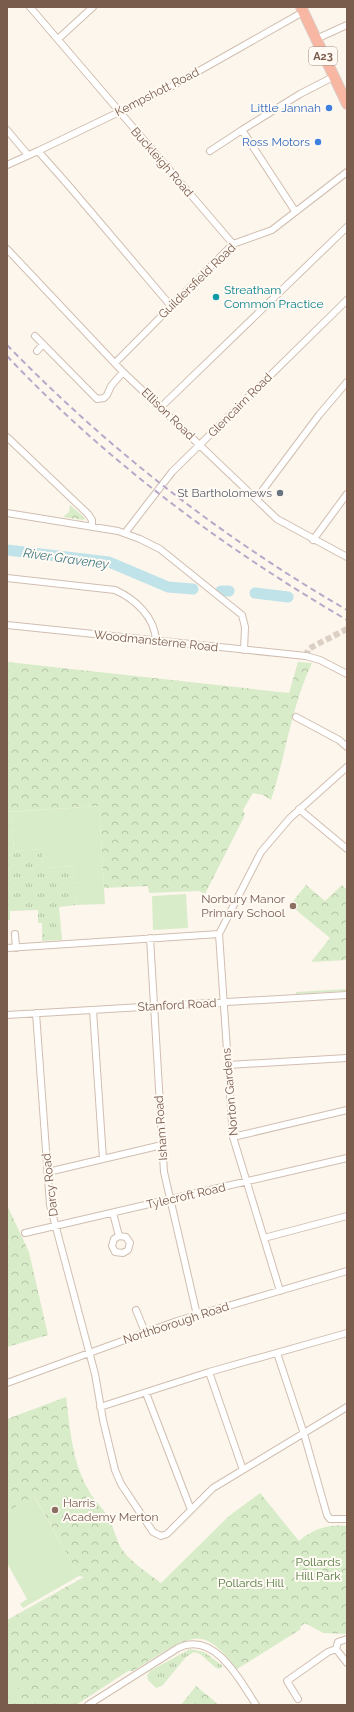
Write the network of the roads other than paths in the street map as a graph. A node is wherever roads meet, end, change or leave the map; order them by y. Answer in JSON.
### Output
{"nodes":[{"id":1,"x":30,"y":7,"type":"edge"},
{"id":2,"x":93,"y":7,"type":"edge"},
{"id":3,"x":302,"y":10,"type":"edge"},
{"id":4,"x":347,"y":25,"type":"edge"},
{"id":5,"x":58,"y":39,"type":"junction"},
{"id":6,"x":316,"y":39,"type":"junction"},
{"id":7,"x":333,"y":77,"type":"junction"},
{"id":8,"x":347,"y":104,"type":"edge"},
{"id":9,"x":120,"y":112,"type":"junction"},
{"id":10,"x":7,"y":130,"type":"edge"},
{"id":11,"x":242,"y":130,"type":"junction"},
{"id":12,"x":218,"y":137,"type":"dead end"},
{"id":13,"x":221,"y":143,"type":"junction"},
{"id":14,"x":210,"y":151,"type":"dead end"},
{"id":15,"x":38,"y":152,"type":"junction"},
{"id":16,"x":28,"y":155,"type":"junction"},
{"id":17,"x":7,"y":165,"type":"edge"},
{"id":18,"x":347,"y":172,"type":"edge"},
{"id":19,"x":295,"y":211,"type":"junction"},
{"id":20,"x":347,"y":227,"type":"edge"},
{"id":21,"x":233,"y":244,"type":"junction"},
{"id":22,"x":7,"y":249,"type":"edge"},
{"id":23,"x":347,"y":300,"type":"edge"},
{"id":24,"x":170,"y":306,"type":"junction"},
{"id":25,"x":35,"y":336,"type":"dead end"},
{"id":26,"x":44,"y":344,"type":"junction"},
{"id":27,"x":37,"y":351,"type":"dead end"},
{"id":28,"x":115,"y":363,"type":"junction"},
{"id":29,"x":123,"y":372,"type":"junction"},
{"id":30,"x":347,"y":382,"type":"edge"},
{"id":31,"x":161,"y":407,"type":"junction"},
{"id":32,"x":7,"y":437,"type":"edge"},
{"id":33,"x":200,"y":445,"type":"junction"},
{"id":34,"x":347,"y":494,"type":"edge"},
{"id":35,"x":256,"y":499,"type":"junction"},
{"id":36,"x":7,"y":513,"type":"edge"},
{"id":37,"x":92,"y":527,"type":"junction"},
{"id":38,"x":125,"y":533,"type":"junction"},
{"id":39,"x":313,"y":540,"type":"junction"},
{"id":40,"x":347,"y":557,"type":"edge"},
{"id":41,"x":7,"y":578,"type":"edge"},
{"id":42,"x":7,"y":625,"type":"edge"},
{"id":43,"x":156,"y":641,"type":"junction"},
{"id":44,"x":244,"y":650,"type":"junction"},
{"id":45,"x":347,"y":674,"type":"edge"},
{"id":46,"x":296,"y":718,"type":"dead end"},
{"id":47,"x":347,"y":747,"type":"edge"},
{"id":48,"x":347,"y":767,"type":"edge"},
{"id":49,"x":299,"y":809,"type":"junction"},
{"id":50,"x":347,"y":850,"type":"edge"},
{"id":51,"x":15,"y":934,"type":"dead end"},
{"id":52,"x":219,"y":934,"type":"junction"},
{"id":53,"x":150,"y":938,"type":"junction"},
{"id":54,"x":7,"y":948,"type":"edge"},
{"id":55,"x":16,"y":948,"type":"junction"},
{"id":56,"x":347,"y":995,"type":"edge"},
{"id":57,"x":224,"y":1003,"type":"junction"},
{"id":58,"x":154,"y":1006,"type":"junction"},
{"id":59,"x":93,"y":1010,"type":"junction"},
{"id":60,"x":36,"y":1013,"type":"junction"},
{"id":61,"x":7,"y":1015,"type":"edge"},
{"id":62,"x":347,"y":1058,"type":"edge"},
{"id":63,"x":228,"y":1065,"type":"junction"},
{"id":64,"x":347,"y":1110,"type":"edge"},
{"id":65,"x":233,"y":1137,"type":"junction"},
{"id":66,"x":162,"y":1145,"type":"junction"},
{"id":67,"x":347,"y":1158,"type":"edge"},
{"id":68,"x":103,"y":1159,"type":"junction"},
{"id":69,"x":48,"y":1172,"type":"junction"},
{"id":70,"x":246,"y":1182,"type":"junction"},
{"id":71,"x":170,"y":1200,"type":"junction"},
{"id":72,"x":113,"y":1213,"type":"junction"},
{"id":73,"x":347,"y":1216,"type":"edge"},
{"id":74,"x":55,"y":1226,"type":"junction"},
{"id":75,"x":25,"y":1233,"type":"dead end"},
{"id":76,"x":119,"y":1236,"type":"dead end"},
{"id":77,"x":264,"y":1238,"type":"junction"},
{"id":78,"x":347,"y":1271,"type":"edge"},
{"id":79,"x":280,"y":1291,"type":"junction"},
{"id":80,"x":136,"y":1310,"type":"dead end"},
{"id":81,"x":197,"y":1315,"type":"junction"},
{"id":82,"x":144,"y":1332,"type":"junction"},
{"id":83,"x":347,"y":1333,"type":"edge"},
{"id":84,"x":88,"y":1353,"type":"junction"},
{"id":85,"x":276,"y":1353,"type":"junction"},
{"id":86,"x":209,"y":1372,"type":"junction"},
{"id":87,"x":7,"y":1383,"type":"edge"},
{"id":88,"x":146,"y":1393,"type":"junction"},
{"id":89,"x":100,"y":1407,"type":"junction"},
{"id":90,"x":347,"y":1407,"type":"edge"},
{"id":91,"x":304,"y":1434,"type":"junction"},
{"id":92,"x":243,"y":1470,"type":"junction"},
{"id":93,"x":191,"y":1510,"type":"junction"},
{"id":94,"x":347,"y":1519,"type":"edge"},
{"id":95,"x":347,"y":1639,"type":"edge"},
{"id":96,"x":336,"y":1649,"type":"junction"},
{"id":97,"x":347,"y":1663,"type":"edge"},
{"id":98,"x":298,"y":1699,"type":"dead end"},
{"id":99,"x":88,"y":1705,"type":"edge"},
{"id":100,"x":256,"y":1705,"type":"edge"}],
"edges":[{"from":1,"to":5,"type":"street","name":"Buckleigh Road"},
{"from":2,"to":5,"type":"street"},
{"from":3,"to":6,"type":"highway","number":"A23"},
{"from":3,"to":9,"type":"street","name":"Kempshott Road"},
{"from":4,"to":6,"type":"street"},
{"from":5,"to":9,"type":"street","name":"Buckleigh Road"},
{"from":6,"to":7,"type":"highway","number":"A23"},
{"from":7,"to":8,"type":"highway","number":"A23"},
{"from":7,"to":11,"type":"street"},
{"from":9,"to":15,"type":"street","name":"Kempshott Road"},
{"from":9,"to":21,"type":"street","name":"Buckleigh Road"},
{"from":10,"to":16,"type":"street"},
{"from":11,"to":13,"type":"street"},
{"from":11,"to":19,"type":"street"},
{"from":12,"to":13,"type":"street"},
{"from":13,"to":14,"type":"street"},
{"from":15,"to":16,"type":"street","name":"Kempshott Road"},
{"from":15,"to":24,"type":"street"},
{"from":16,"to":17,"type":"street","name":"Kempshott Road"},
{"from":18,"to":19,"type":"street","name":"Guildersfield Road"},
{"from":19,"to":21,"type":"street","name":"Guildersfield Road"},
{"from":20,"to":31,"type":"street"},
{"from":21,"to":24,"type":"street","name":"Guildersfield Road"},
{"from":22,"to":28,"type":"street","name":"Ellison Road"},
{"from":23,"to":33,"type":"street","name":"Glencairn Road"},
{"from":24,"to":28,"type":"street","name":"Guildersfield Road"},
{"from":25,"to":26,"type":"street"},
{"from":26,"to":27,"type":"street"},
{"from":26,"to":29,"type":"street"},
{"from":28,"to":29,"type":"street","name":"Ellison Road"},
{"from":29,"to":31,"type":"street","name":"Ellison Road"},
{"from":30,"to":35,"type":"street"},
{"from":31,"to":33,"type":"street","name":"Ellison Road"},
{"from":32,"to":37,"type":"street"},
{"from":33,"to":35,"type":"street","name":"Ellison Road"},
{"from":33,"to":38,"type":"street","name":"Glencairn Road"},
{"from":34,"to":39,"type":"street"},
{"from":35,"to":39,"type":"street","name":"Ellison Road"},
{"from":36,"to":37,"type":"street"},
{"from":37,"to":38,"type":"street"},
{"from":38,"to":44,"type":"street"},
{"from":39,"to":40,"type":"street","name":"Ellison Road"},
{"from":41,"to":43,"type":"street"},
{"from":42,"to":43,"type":"street","name":"Woodmansterne Road"},
{"from":43,"to":44,"type":"street","name":"Woodmansterne Road"},
{"from":44,"to":45,"type":"street","name":"Woodmansterne Road"},
{"from":46,"to":47,"type":"street"},
{"from":48,"to":49,"type":"street"},
{"from":49,"to":50,"type":"street"},
{"from":49,"to":52,"type":"street"},
{"from":51,"to":55,"type":"street"},
{"from":52,"to":53,"type":"street"},
{"from":52,"to":57,"type":"street","name":"Norton Gardens"},
{"from":53,"to":55,"type":"street"},
{"from":53,"to":58,"type":"street","name":"Isham Road"},
{"from":54,"to":55,"type":"street"},
{"from":56,"to":57,"type":"street","name":"Stanford Road"},
{"from":57,"to":58,"type":"street","name":"Stanford Road"},
{"from":57,"to":63,"type":"street","name":"Norton Gardens"},
{"from":58,"to":59,"type":"street","name":"Stanford Road"},
{"from":58,"to":66,"type":"street","name":"Isham Road"},
{"from":59,"to":60,"type":"street","name":"Stanford Road"},
{"from":59,"to":68,"type":"street"},
{"from":60,"to":61,"type":"street","name":"Stanford Road"},
{"from":60,"to":69,"type":"street","name":"Darcy Road"},
{"from":62,"to":63,"type":"street"},
{"from":63,"to":65,"type":"street","name":"Norton Gardens"},
{"from":64,"to":65,"type":"street"},
{"from":65,"to":70,"type":"street","name":"Norton Gardens"},
{"from":66,"to":68,"type":"street"},
{"from":66,"to":71,"type":"street","name":"Isham Road"},
{"from":67,"to":70,"type":"street","name":"Tylecroft Road"},
{"from":68,"to":69,"type":"street"},
{"from":69,"to":74,"type":"street","name":"Darcy Road"},
{"from":70,"to":71,"type":"street","name":"Tylecroft Road"},
{"from":70,"to":77,"type":"street","name":"Norton Gardens"},
{"from":71,"to":72,"type":"street","name":"Tylecroft Road"},
{"from":71,"to":81,"type":"street","name":"Isham Road"},
{"from":72,"to":74,"type":"street","name":"Tylecroft Road"},
{"from":72,"to":76,"type":"street"},
{"from":73,"to":77,"type":"street"},
{"from":74,"to":75,"type":"street","name":"Tylecroft Road"},
{"from":74,"to":84,"type":"street","name":"Darcy Road"},
{"from":77,"to":79,"type":"street","name":"Norton Gardens"},
{"from":78,"to":79,"type":"street","name":"Northborough Road"},
{"from":79,"to":81,"type":"street","name":"Northborough Road"},
{"from":80,"to":82,"type":"street"},
{"from":81,"to":82,"type":"street","name":"Northborough Road"},
{"from":82,"to":84,"type":"street","name":"Northborough Road"},
{"from":83,"to":85,"type":"street"},
{"from":84,"to":87,"type":"street","name":"Northborough Road"},
{"from":84,"to":89,"type":"street","name":"Darcy Road"},
{"from":85,"to":86,"type":"street"},
{"from":85,"to":91,"type":"street"},
{"from":86,"to":88,"type":"street"},
{"from":86,"to":92,"type":"street"},
{"from":88,"to":89,"type":"street"},
{"from":88,"to":93,"type":"street"},
{"from":89,"to":93,"type":"street","name":"Darcy Road"},
{"from":90,"to":91,"type":"street"},
{"from":91,"to":92,"type":"street"},
{"from":91,"to":94,"type":"street"},
{"from":92,"to":93,"type":"street"},
{"from":95,"to":96,"type":"street"},
{"from":96,"to":97,"type":"street"},
{"from":96,"to":98,"type":"street"},
{"from":99,"to":100,"type":"street"}]}
